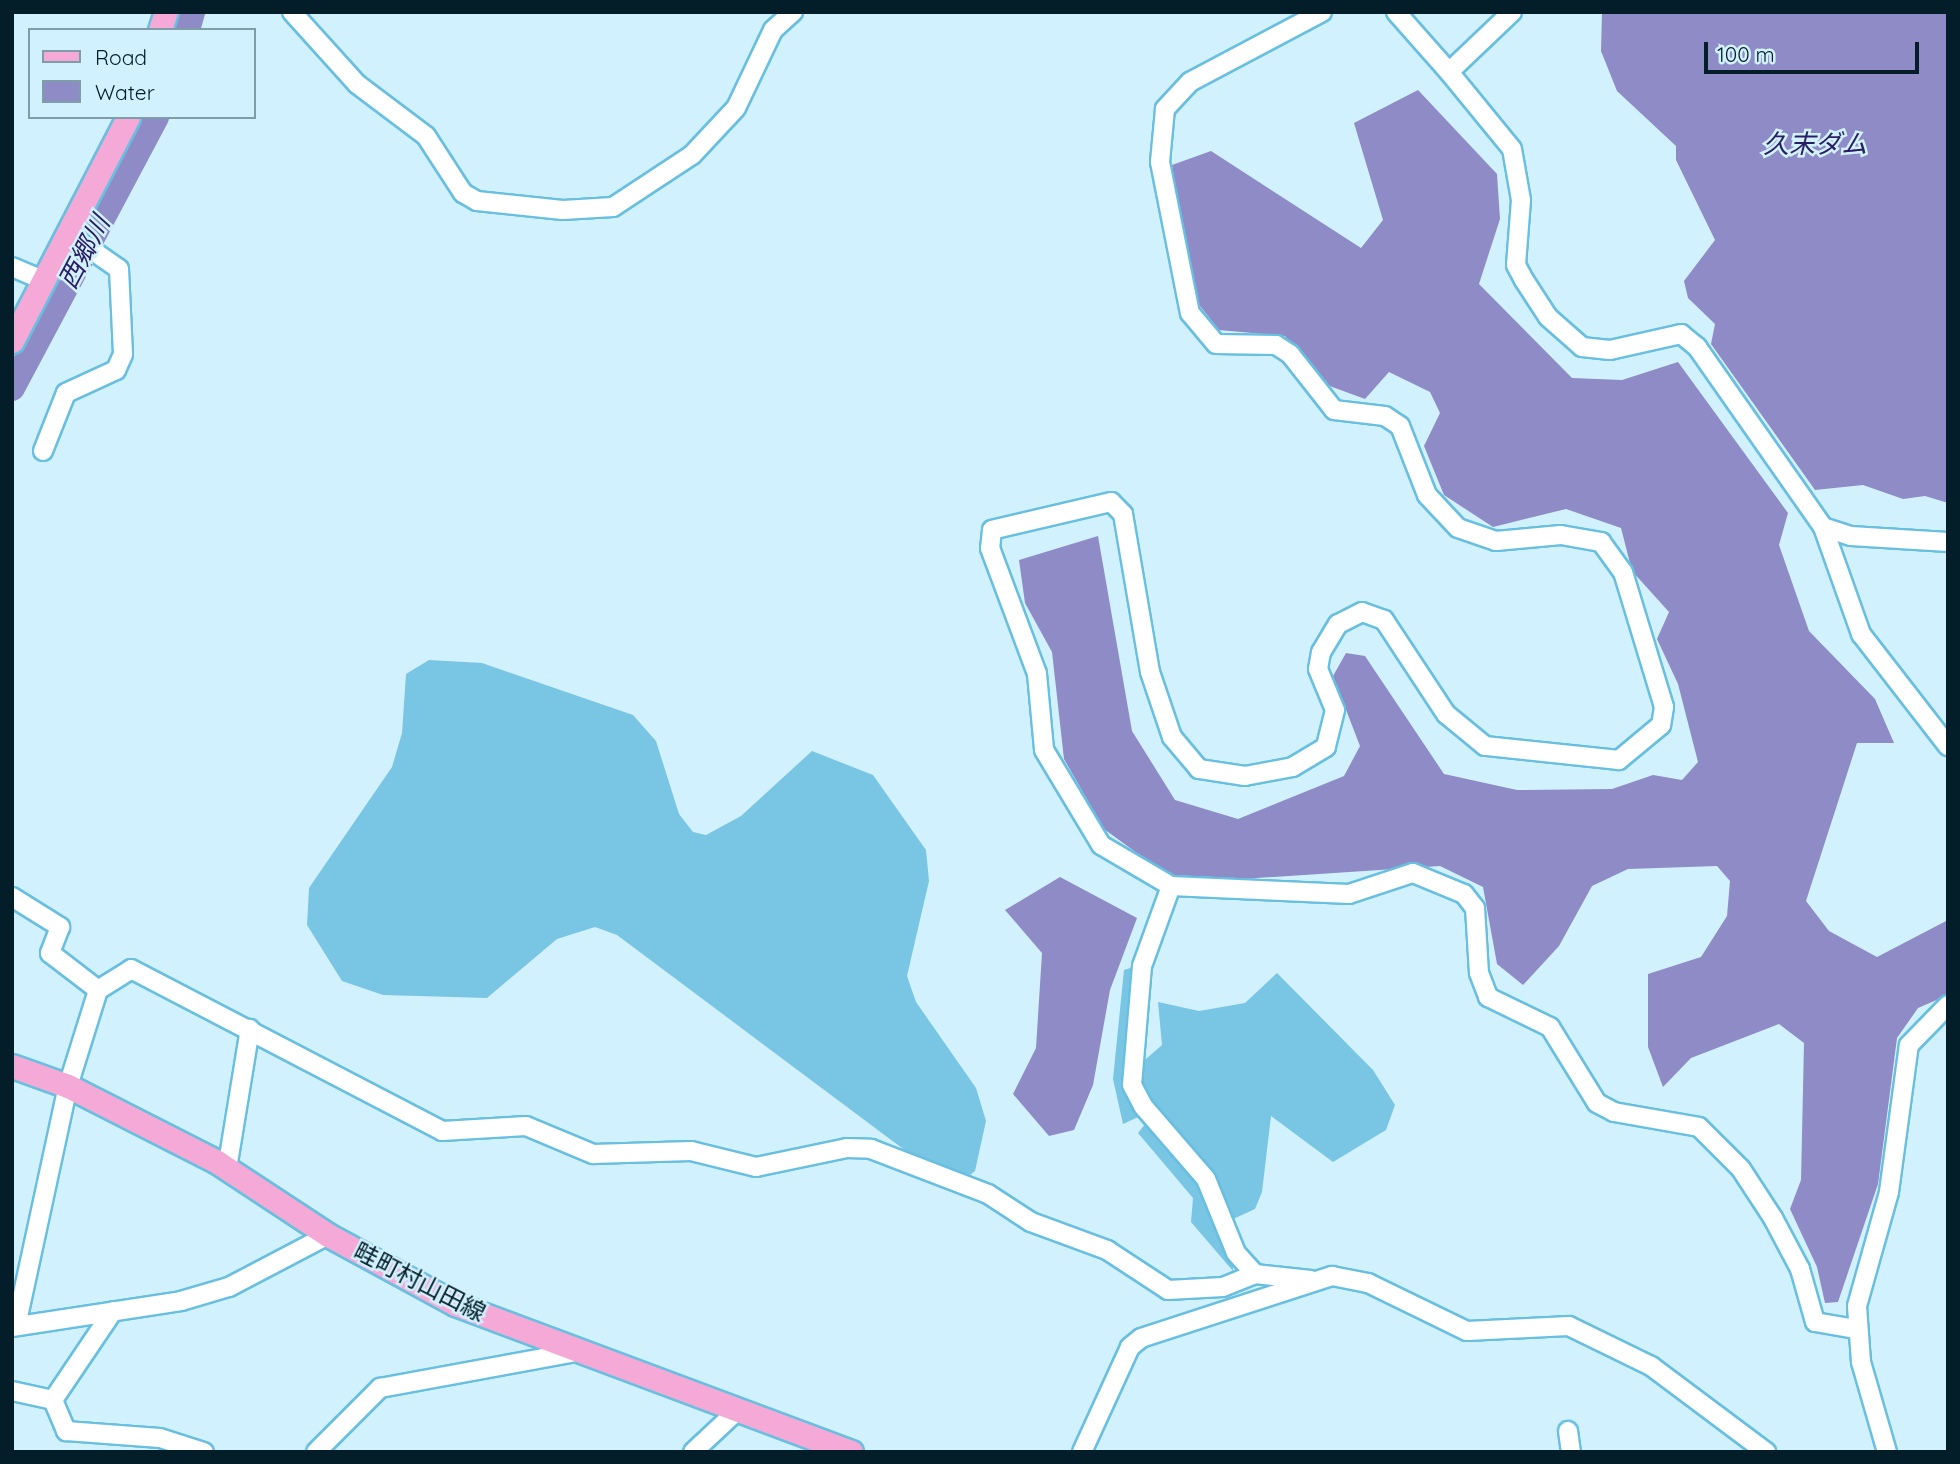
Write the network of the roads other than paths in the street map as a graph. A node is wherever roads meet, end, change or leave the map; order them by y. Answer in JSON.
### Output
{"nodes":[{"id":1,"x":292,"y":12,"type":"edge"},
{"id":2,"x":793,"y":12,"type":"edge"},
{"id":3,"x":1322,"y":12,"type":"edge"},
{"id":4,"x":1396,"y":12,"type":"edge"},
{"id":5,"x":1512,"y":12,"type":"edge"},
{"id":6,"x":1449,"y":72,"type":"junction"},
{"id":7,"x":127,"y":119,"type":"edge"},
{"id":8,"x":70,"y":235,"type":"junction"},
{"id":9,"x":12,"y":267,"type":"edge"},
{"id":10,"x":45,"y":281,"type":"junction"},
{"id":11,"x":12,"y":341,"type":"edge"},
{"id":12,"x":43,"y":451,"type":"dead end"},
{"id":13,"x":1823,"y":527,"type":"junction"},
{"id":14,"x":1948,"y":542,"type":"edge"},
{"id":15,"x":1948,"y":746,"type":"edge"},
{"id":16,"x":1171,"y":886,"type":"junction"},
{"id":17,"x":12,"y":897,"type":"edge"},
{"id":18,"x":98,"y":990,"type":"junction"},
{"id":19,"x":1948,"y":1005,"type":"edge"},
{"id":20,"x":250,"y":1029,"type":"junction"},
{"id":21,"x":12,"y":1066,"type":"edge"},
{"id":22,"x":68,"y":1086,"type":"junction"},
{"id":23,"x":227,"y":1169,"type":"junction"},
{"id":24,"x":328,"y":1235,"type":"junction"},
{"id":25,"x":1255,"y":1274,"type":"junction"},
{"id":26,"x":1311,"y":1280,"type":"junction"},
{"id":27,"x":113,"y":1311,"type":"junction"},
{"id":28,"x":14,"y":1326,"type":"edge"},
{"id":29,"x":1856,"y":1329,"type":"junction"},
{"id":30,"x":576,"y":1352,"type":"junction"},
{"id":31,"x":12,"y":1391,"type":"edge"},
{"id":32,"x":53,"y":1400,"type":"junction"},
{"id":33,"x":739,"y":1409,"type":"junction"},
{"id":34,"x":1568,"y":1431,"type":"dead end"},
{"id":35,"x":204,"y":1452,"type":"edge"},
{"id":36,"x":316,"y":1452,"type":"edge"},
{"id":37,"x":693,"y":1452,"type":"edge"},
{"id":38,"x":851,"y":1452,"type":"edge"},
{"id":39,"x":1082,"y":1452,"type":"edge"},
{"id":40,"x":1571,"y":1452,"type":"edge"},
{"id":41,"x":1766,"y":1452,"type":"edge"},
{"id":42,"x":1887,"y":1452,"type":"edge"}],
"edges":[{"from":1,"to":2,"type":"street"},
{"from":3,"to":16,"type":"street"},
{"from":4,"to":6,"type":"street"},
{"from":5,"to":6,"type":"street"},
{"from":6,"to":13,"type":"street"},
{"from":7,"to":8,"type":"main road"},
{"from":8,"to":10,"type":"main road"},
{"from":8,"to":12,"type":"street"},
{"from":9,"to":10,"type":"street"},
{"from":10,"to":11,"type":"main road"},
{"from":13,"to":14,"type":"street"},
{"from":13,"to":15,"type":"street"},
{"from":16,"to":25,"type":"street"},
{"from":16,"to":29,"type":"street"},
{"from":17,"to":18,"type":"street"},
{"from":18,"to":20,"type":"street"},
{"from":18,"to":22,"type":"street"},
{"from":19,"to":29,"type":"street"},
{"from":20,"to":23,"type":"street"},
{"from":20,"to":25,"type":"street"},
{"from":21,"to":22,"type":"main road","name":"畦町村山田線"},
{"from":22,"to":23,"type":"main road","name":"畦町村山田線"},
{"from":22,"to":28,"type":"street"},
{"from":23,"to":24,"type":"main road","name":"畦町村山田線"},
{"from":24,"to":27,"type":"street"},
{"from":24,"to":30,"type":"main road","name":"畦町村山田線"},
{"from":25,"to":26,"type":"street"},
{"from":26,"to":39,"type":"street"},
{"from":26,"to":41,"type":"street"},
{"from":27,"to":28,"type":"street"},
{"from":27,"to":32,"type":"street"},
{"from":29,"to":42,"type":"street"},
{"from":30,"to":33,"type":"main road","name":"畦町村山田線"},
{"from":30,"to":36,"type":"street"},
{"from":31,"to":32,"type":"street"},
{"from":32,"to":35,"type":"street"},
{"from":33,"to":37,"type":"street"},
{"from":33,"to":38,"type":"main road","name":"畦町村山田線"},
{"from":34,"to":40,"type":"street"}]}
